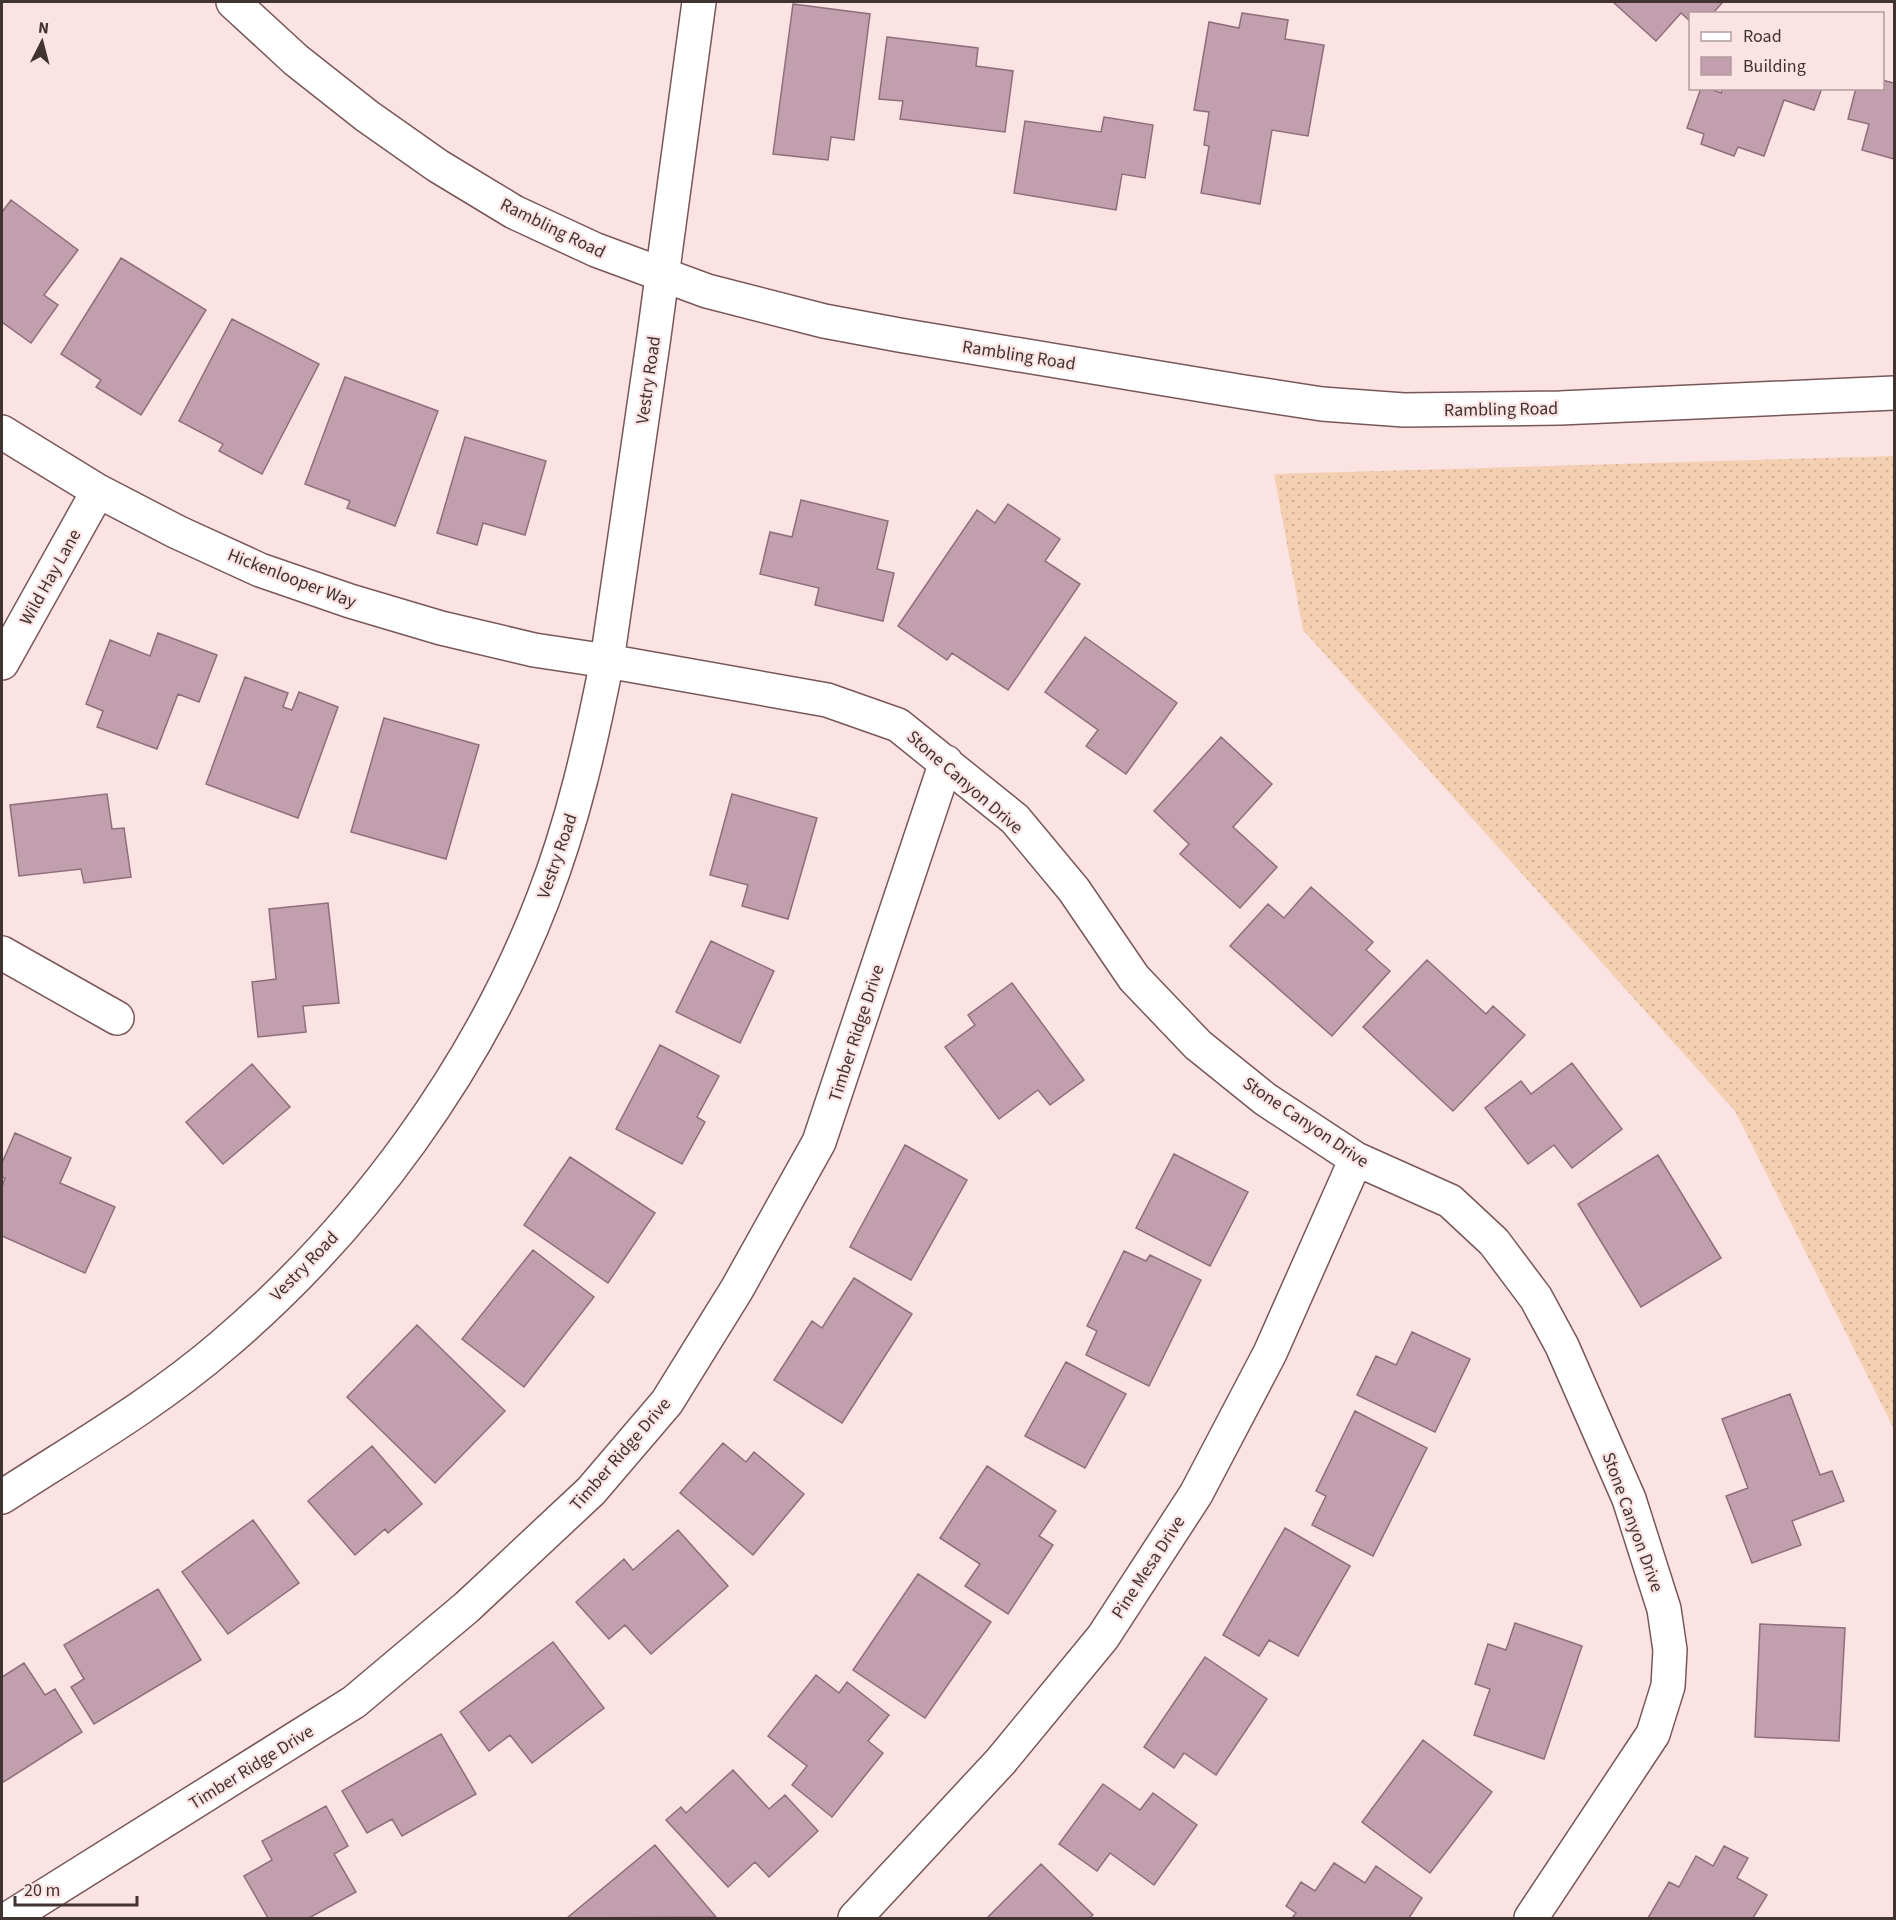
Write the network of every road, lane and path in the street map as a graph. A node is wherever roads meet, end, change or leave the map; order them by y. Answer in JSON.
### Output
{"nodes":[{"id":1,"x":233,"y":2,"type":"edge"},
{"id":2,"x":699,"y":2,"type":"edge"},
{"id":3,"x":662,"y":275,"type":"junction"},
{"id":4,"x":1894,"y":393,"type":"edge"},
{"id":5,"x":2,"y":432,"type":"edge"},
{"id":6,"x":98,"y":490,"type":"junction"},
{"id":7,"x":607,"y":661,"type":"junction"},
{"id":8,"x":2,"y":663,"type":"edge"},
{"id":9,"x":946,"y":762,"type":"junction"},
{"id":10,"x":2,"y":953,"type":"edge"},
{"id":11,"x":117,"y":1018,"type":"dead end"},
{"id":12,"x":1356,"y":1159,"type":"junction"},
{"id":13,"x":2,"y":1497,"type":"edge"},
{"id":14,"x":9,"y":1918,"type":"edge"},
{"id":15,"x":855,"y":1918,"type":"edge"},
{"id":16,"x":1531,"y":1918,"type":"edge"}],
"edges":[{"from":1,"to":3,"type":"street","name":"Rambling Road"},
{"from":2,"to":3,"type":"street","name":"Vestry Road"},
{"from":3,"to":4,"type":"street","name":"Rambling Road"},
{"from":3,"to":7,"type":"street","name":"Vestry Road"},
{"from":5,"to":6,"type":"street","name":"Hickenlooper Way"},
{"from":6,"to":7,"type":"street","name":"Hickenlooper Way"},
{"from":6,"to":8,"type":"street","name":"Wild Hay Lane"},
{"from":7,"to":9,"type":"street","name":"Stone Canyon Drive"},
{"from":7,"to":13,"type":"street","name":"Vestry Road"},
{"from":9,"to":12,"type":"street","name":"Stone Canyon Drive"},
{"from":9,"to":14,"type":"street","name":"Timber Ridge Drive"},
{"from":10,"to":11,"type":"street"},
{"from":12,"to":15,"type":"street","name":"Pine Mesa Drive"},
{"from":12,"to":16,"type":"street","name":"Stone Canyon Drive"}]}
